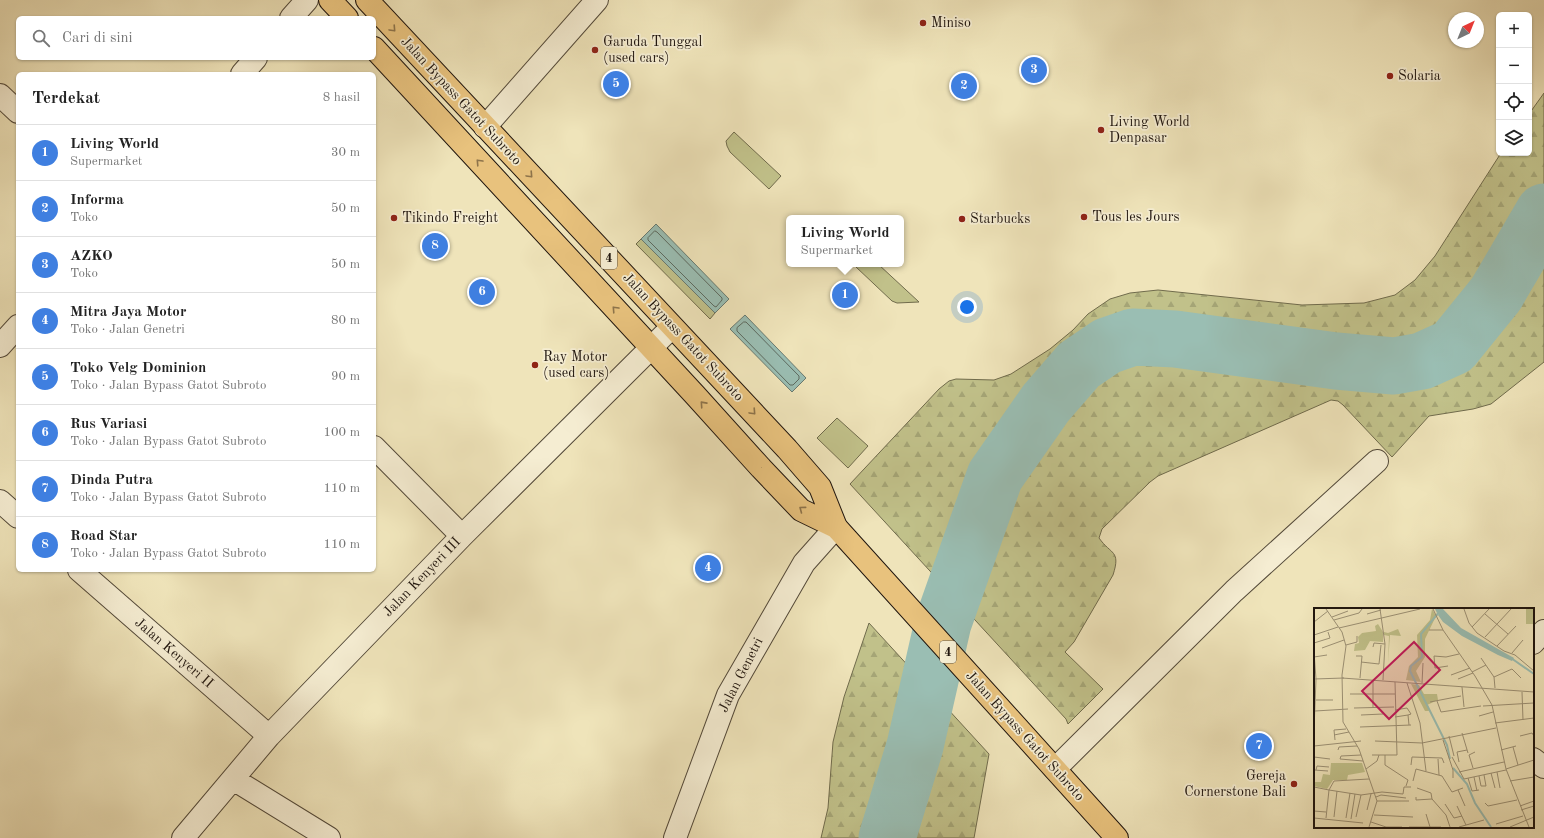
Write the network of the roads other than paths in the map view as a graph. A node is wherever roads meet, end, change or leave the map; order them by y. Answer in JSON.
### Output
{"nodes":[{"id":1,"x":308,"y":0,"type":"edge"},
{"id":2,"x":330,"y":0,"type":"edge"},
{"id":3,"x":367,"y":0,"type":"edge"},
{"id":4,"x":597,"y":0,"type":"edge"},
{"id":5,"x":294,"y":16,"type":"edge"},
{"id":6,"x":345,"y":16,"type":"edge"},
{"id":7,"x":376,"y":50,"type":"edge"},
{"id":8,"x":254,"y":60,"type":"edge"},
{"id":9,"x":244,"y":72,"type":"edge"},
{"id":10,"x":0,"y":95,"type":"edge"},
{"id":11,"x":16,"y":110,"type":"edge"},
{"id":12,"x":485,"y":127,"type":"junction"},
{"id":13,"x":672,"y":327,"type":"junction"},
{"id":14,"x":16,"y":328,"type":"edge"},
{"id":15,"x":0,"y":346,"type":"edge"},
{"id":16,"x":651,"y":347,"type":"junction"},
{"id":17,"x":376,"y":449,"type":"edge"},
{"id":18,"x":1377,"y":461,"type":"dead end"},
{"id":19,"x":0,"y":501,"type":"edge"},
{"id":20,"x":16,"y":515,"type":"edge"},
{"id":21,"x":836,"y":527,"type":"junction"},
{"id":22,"x":462,"y":536,"type":"junction"},
{"id":23,"x":81,"y":572,"type":"edge"},
{"id":24,"x":1544,"y":631,"type":"edge"},
{"id":25,"x":1534,"y":642,"type":"edge"},
{"id":26,"x":269,"y":736,"type":"junction"},
{"id":27,"x":1534,"y":760,"type":"edge"},
{"id":28,"x":1544,"y":767,"type":"edge"},
{"id":29,"x":1055,"y":770,"type":"junction"},
{"id":30,"x":233,"y":779,"type":"junction"},
{"id":31,"x":183,"y":838,"type":"edge"},
{"id":32,"x":329,"y":838,"type":"edge"},
{"id":33,"x":675,"y":838,"type":"edge"},
{"id":34,"x":1117,"y":838,"type":"edge"}],
"edges":[{"from":1,"to":5,"type":"street"},
{"from":2,"to":6,"type":"highway"},
{"from":3,"to":12,"type":"highway","name":"Jalan Bypass Gatot Subroto","number":"4","one_way":true},
{"from":4,"to":12,"type":"street"},
{"from":16,"to":7,"type":"highway","name":"Jalan Bypass Gatot Subroto","number":"4","one_way":true},
{"from":8,"to":9,"type":"street"},
{"from":10,"to":11,"type":"street"},
{"from":12,"to":13,"type":"highway","name":"Jalan Bypass Gatot Subroto","number":"4","one_way":true},
{"from":13,"to":16,"type":"street","name":"Jalan Kenyeri III"},
{"from":13,"to":21,"type":"highway","name":"Jalan Bypass Gatot Subroto","number":"4","one_way":true},
{"from":14,"to":15,"type":"street"},
{"from":21,"to":16,"type":"highway","name":"Jalan Bypass Gatot Subroto","number":"4","one_way":true},
{"from":16,"to":22,"type":"street","name":"Jalan Kenyeri III"},
{"from":17,"to":22,"type":"street"},
{"from":18,"to":29,"type":"street"},
{"from":19,"to":20,"type":"street"},
{"from":21,"to":29,"type":"highway","name":"Jalan Bypass Gatot Subroto","number":"4"},
{"from":21,"to":33,"type":"street","name":"Jalan Genetri"},
{"from":22,"to":26,"type":"street","name":"Jalan Kenyeri III"},
{"from":23,"to":26,"type":"street","name":"Jalan Kenyeri II"},
{"from":24,"to":25,"type":"street"},
{"from":26,"to":30,"type":"street","name":"Jalan Kenyeri III"},
{"from":27,"to":28,"type":"street"},
{"from":29,"to":34,"type":"highway","name":"Jalan Bypass Gatot Subroto","number":"4"},
{"from":30,"to":31,"type":"street","name":"Jalan Kenyeri III"},
{"from":30,"to":32,"type":"street"}]}
